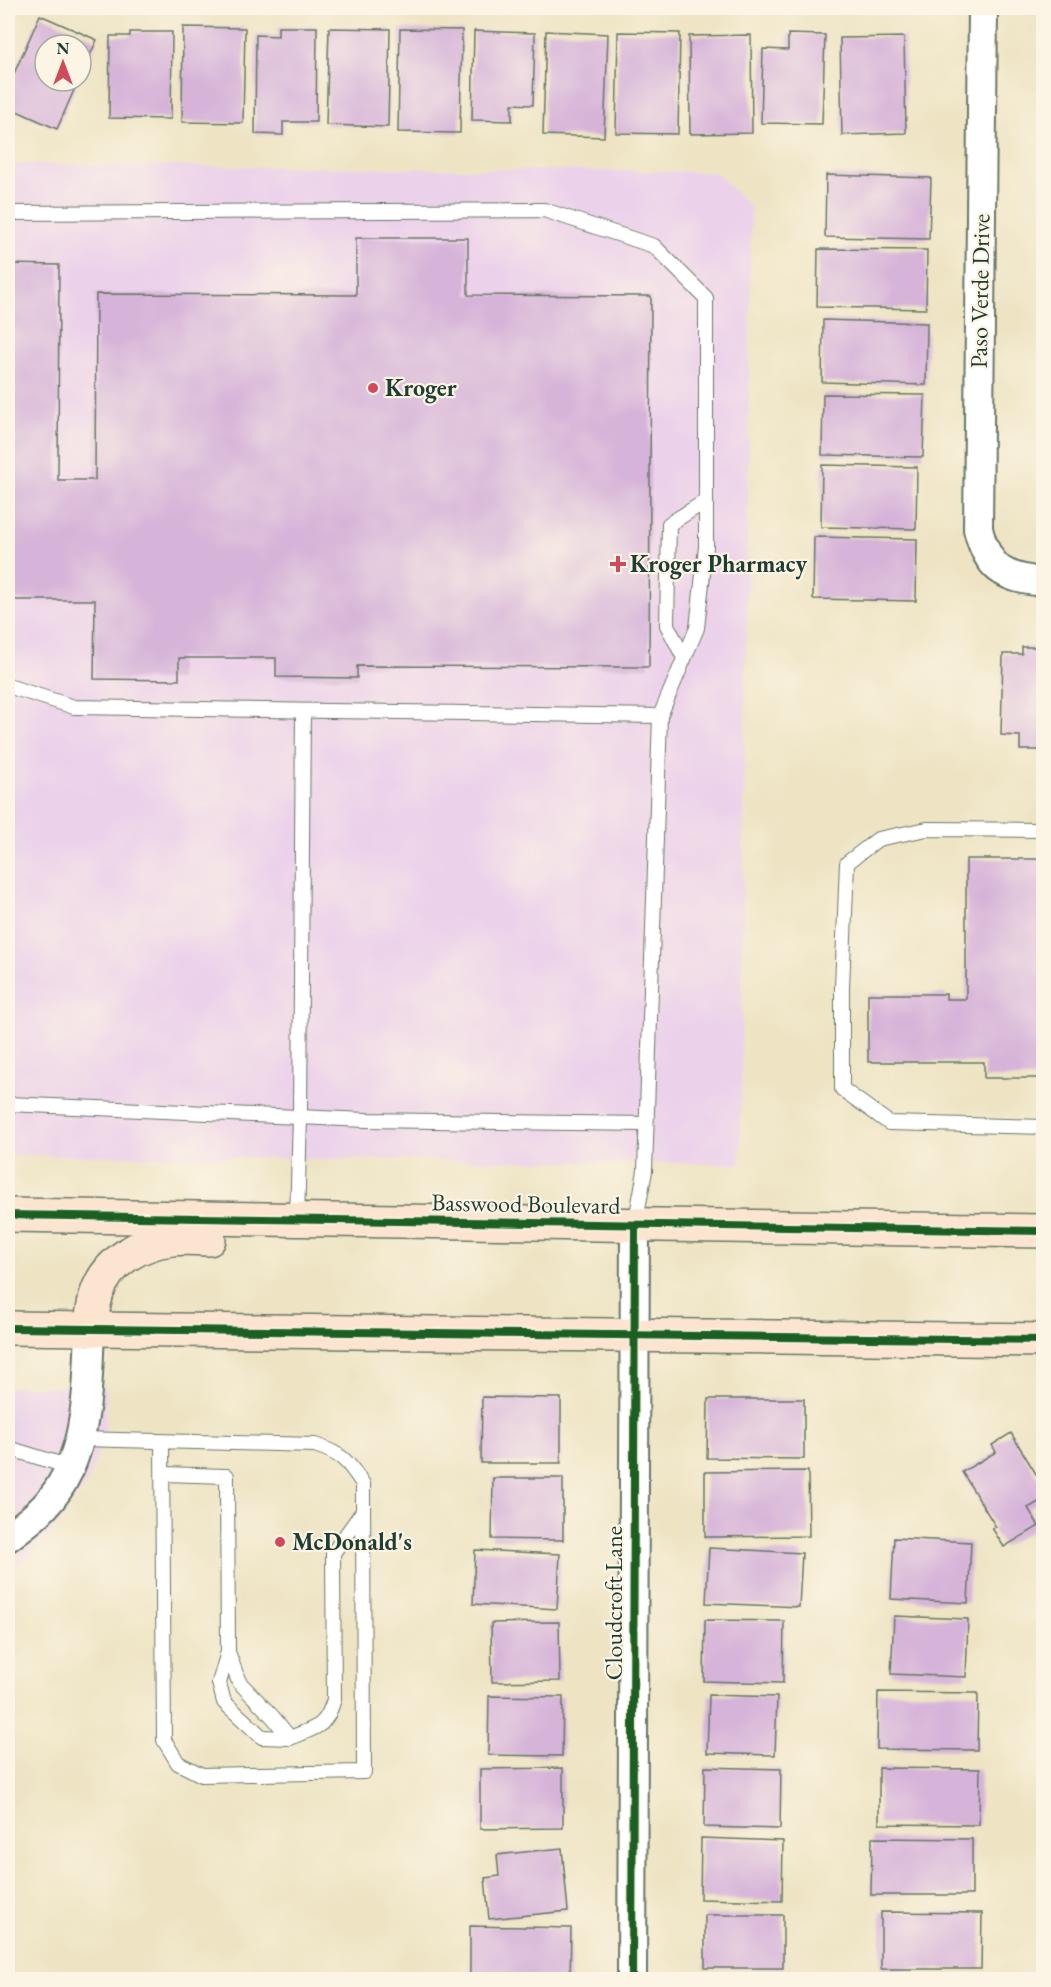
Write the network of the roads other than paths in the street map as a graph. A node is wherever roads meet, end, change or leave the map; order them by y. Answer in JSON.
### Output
{"nodes":[{"id":1,"x":983,"y":8,"type":"edge"},
{"id":2,"x":8,"y":213,"type":"edge"},
{"id":3,"x":706,"y":501,"type":"junction"},
{"id":4,"x":1044,"y":582,"type":"edge"},
{"id":5,"x":684,"y":658,"type":"junction"},
{"id":6,"x":8,"y":686,"type":"edge"},
{"id":7,"x":303,"y":711,"type":"junction"},
{"id":8,"x":660,"y":716,"type":"junction"},
{"id":9,"x":1044,"y":830,"type":"edge"},
{"id":10,"x":8,"y":1104,"type":"edge"},
{"id":11,"x":300,"y":1117,"type":"junction"},
{"id":12,"x":646,"y":1125,"type":"junction"},
{"id":13,"x":1044,"y":1126,"type":"edge"},
{"id":14,"x":8,"y":1215,"type":"edge"},
{"id":15,"x":254,"y":1218,"type":"junction"},
{"id":16,"x":297,"y":1219,"type":"junction"},
{"id":17,"x":635,"y":1226,"type":"junction"},
{"id":18,"x":1044,"y":1231,"type":"edge"},
{"id":19,"x":8,"y":1328,"type":"edge"},
{"id":20,"x":90,"y":1330,"type":"junction"},
{"id":21,"x":635,"y":1336,"type":"junction"},
{"id":22,"x":1044,"y":1340,"type":"edge"},
{"id":23,"x":80,"y":1439,"type":"junction"},
{"id":24,"x":162,"y":1442,"type":"junction"},
{"id":25,"x":8,"y":1448,"type":"edge"},
{"id":26,"x":70,"y":1467,"type":"junction"},
{"id":27,"x":163,"y":1474,"type":"junction"},
{"id":28,"x":363,"y":1511,"type":"junction"},
{"id":29,"x":8,"y":1537,"type":"edge"},
{"id":30,"x":228,"y":1652,"type":"junction"},
{"id":31,"x":290,"y":1738,"type":"junction"},
{"id":32,"x":632,"y":1980,"type":"edge"}],
"edges":[{"from":1,"to":4,"type":"street","name":"Paso Verde Drive"},
{"from":2,"to":3,"type":"lane"},
{"from":3,"to":5,"type":"lane"},
{"from":3,"to":5,"type":"lane"},
{"from":5,"to":8,"type":"lane"},
{"from":6,"to":7,"type":"lane"},
{"from":7,"to":8,"type":"lane"},
{"from":7,"to":11,"type":"lane"},
{"from":8,"to":12,"type":"lane"},
{"from":9,"to":13,"type":"lane"},
{"from":10,"to":11,"type":"lane"},
{"from":11,"to":12,"type":"lane"},
{"from":11,"to":16,"type":"lane"},
{"from":12,"to":17,"type":"lane"},
{"from":14,"to":15,"type":"main road","name":"Basswood Boulevard"},
{"from":15,"to":16,"type":"main road","name":"Basswood Boulevard"},
{"from":15,"to":20,"type":"main road"},
{"from":16,"to":17,"type":"main road","name":"Basswood Boulevard"},
{"from":17,"to":18,"type":"main road","name":"Basswood Boulevard"},
{"from":17,"to":21,"type":"street","name":"Cloudcroft Lane"},
{"from":19,"to":20,"type":"main road"},
{"from":20,"to":21,"type":"main road"},
{"from":20,"to":23,"type":"street"},
{"from":21,"to":22,"type":"main road"},
{"from":21,"to":32,"type":"street","name":"Cloudcroft Lane"},
{"from":23,"to":24,"type":"lane"},
{"from":23,"to":26,"type":"street"},
{"from":24,"to":27,"type":"lane"},
{"from":24,"to":28,"type":"lane"},
{"from":25,"to":26,"type":"lane"},
{"from":26,"to":29,"type":"street"},
{"from":27,"to":28,"type":"lane"},
{"from":27,"to":30,"type":"lane"},
{"from":28,"to":31,"type":"lane"},
{"from":30,"to":31,"type":"lane"},
{"from":30,"to":31,"type":"lane"}]}
